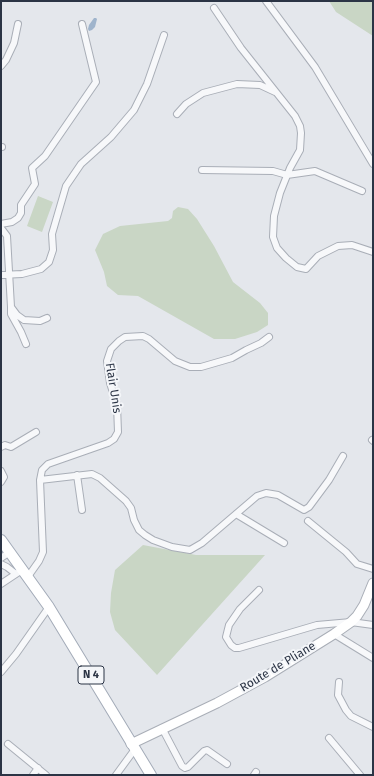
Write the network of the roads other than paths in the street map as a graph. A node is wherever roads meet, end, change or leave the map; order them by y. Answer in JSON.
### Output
{"nodes":[{"id":1,"x":266,"y":1,"type":"edge"},
{"id":2,"x":214,"y":8,"type":"dead end"},
{"id":3,"x":18,"y":24,"type":"dead end"},
{"id":4,"x":82,"y":24,"type":"dead end"},
{"id":5,"x":164,"y":35,"type":"dead end"},
{"id":6,"x":1,"y":66,"type":"edge"},
{"id":7,"x":276,"y":92,"type":"junction"},
{"id":8,"x":177,"y":114,"type":"dead end"},
{"id":9,"x":373,"y":164,"type":"edge"},
{"id":10,"x":202,"y":170,"type":"dead end"},
{"id":11,"x":287,"y":175,"type":"junction"},
{"id":12,"x":362,"y":191,"type":"dead end"},
{"id":13,"x":1,"y":224,"type":"edge"},
{"id":14,"x":1,"y":228,"type":"edge"},
{"id":15,"x":373,"y":252,"type":"edge"},
{"id":16,"x":10,"y":274,"type":"junction"},
{"id":17,"x":1,"y":275,"type":"edge"},
{"id":18,"x":11,"y":307,"type":"junction"},
{"id":19,"x":47,"y":318,"type":"dead end"},
{"id":20,"x":270,"y":337,"type":"dead end"},
{"id":21,"x":26,"y":344,"type":"dead end"},
{"id":22,"x":36,"y":432,"type":"dead end"},
{"id":23,"x":1,"y":447,"type":"edge"},
{"id":24,"x":343,"y":456,"type":"dead end"},
{"id":25,"x":1,"y":470,"type":"edge"},
{"id":26,"x":77,"y":475,"type":"junction"},
{"id":27,"x":40,"y":480,"type":"junction"},
{"id":28,"x":1,"y":482,"type":"edge"},
{"id":29,"x":82,"y":510,"type":"dead end"},
{"id":30,"x":236,"y":514,"type":"junction"},
{"id":31,"x":308,"y":521,"type":"dead end"},
{"id":32,"x":1,"y":540,"type":"edge"},
{"id":33,"x":284,"y":543,"type":"dead end"},
{"id":34,"x":5,"y":555,"type":"edge"},
{"id":35,"x":1,"y":564,"type":"edge"},
{"id":36,"x":373,"y":569,"type":"edge"},
{"id":37,"x":22,"y":574,"type":"junction"},
{"id":38,"x":373,"y":583,"type":"edge"},
{"id":39,"x":1,"y":584,"type":"edge"},
{"id":40,"x":259,"y":590,"type":"dead end"},
{"id":41,"x":49,"y":607,"type":"junction"},
{"id":42,"x":351,"y":622,"type":"junction"},
{"id":43,"x":373,"y":626,"type":"edge"},
{"id":44,"x":334,"y":634,"type":"junction"},
{"id":45,"x":373,"y":658,"type":"edge"},
{"id":46,"x":1,"y":672,"type":"edge"},
{"id":47,"x":339,"y":682,"type":"dead end"},
{"id":48,"x":373,"y":727,"type":"edge"},
{"id":49,"x":162,"y":728,"type":"junction"},
{"id":50,"x":329,"y":738,"type":"dead end"},
{"id":51,"x":8,"y":744,"type":"dead end"},
{"id":52,"x":133,"y":746,"type":"junction"},
{"id":53,"x":227,"y":764,"type":"dead end"},
{"id":54,"x":38,"y":768,"type":"junction"},
{"id":55,"x":33,"y":775,"type":"edge"},
{"id":56,"x":46,"y":775,"type":"edge"},
{"id":57,"x":116,"y":775,"type":"edge"},
{"id":58,"x":151,"y":775,"type":"edge"},
{"id":59,"x":360,"y":775,"type":"edge"}],
"edges":[{"from":1,"to":9,"type":"street"},
{"from":2,"to":7,"type":"street"},
{"from":3,"to":6,"type":"street"},
{"from":4,"to":13,"type":"street"},
{"from":5,"to":16,"type":"street"},
{"from":7,"to":8,"type":"street"},
{"from":7,"to":11,"type":"street"},
{"from":10,"to":11,"type":"street"},
{"from":11,"to":12,"type":"street"},
{"from":11,"to":15,"type":"street"},
{"from":14,"to":16,"type":"street"},
{"from":16,"to":17,"type":"street"},
{"from":16,"to":18,"type":"street"},
{"from":18,"to":19,"type":"street"},
{"from":18,"to":21,"type":"street"},
{"from":20,"to":27,"type":"street","name":"Flair Unis"},
{"from":22,"to":23,"type":"street"},
{"from":24,"to":30,"type":"street"},
{"from":25,"to":28,"type":"street"},
{"from":26,"to":27,"type":"street"},
{"from":26,"to":29,"type":"street"},
{"from":26,"to":30,"type":"street"},
{"from":27,"to":37,"type":"street"},
{"from":30,"to":33,"type":"street"},
{"from":31,"to":36,"type":"street"},
{"from":32,"to":34,"type":"main road","number":"N 4"},
{"from":34,"to":37,"type":"main road","number":"N 4"},
{"from":35,"to":37,"type":"street"},
{"from":37,"to":39,"type":"street"},
{"from":37,"to":41,"type":"main road","number":"N 4"},
{"from":38,"to":42,"type":"street","name":"Route de Pliane"},
{"from":40,"to":42,"type":"street"},
{"from":41,"to":46,"type":"street"},
{"from":41,"to":52,"type":"main road","number":"N 4"},
{"from":42,"to":43,"type":"street"},
{"from":42,"to":44,"type":"street","name":"Route de Pliane"},
{"from":44,"to":45,"type":"street"},
{"from":44,"to":49,"type":"street","name":"Route de Pliane"},
{"from":47,"to":48,"type":"street"},
{"from":49,"to":52,"type":"street","name":"Route de Pliane"},
{"from":49,"to":53,"type":"street"},
{"from":50,"to":59,"type":"street"},
{"from":51,"to":54,"type":"street"},
{"from":52,"to":57,"type":"street"},
{"from":52,"to":58,"type":"main road","number":"N 4"},
{"from":54,"to":55,"type":"street"},
{"from":54,"to":56,"type":"street"}]}
